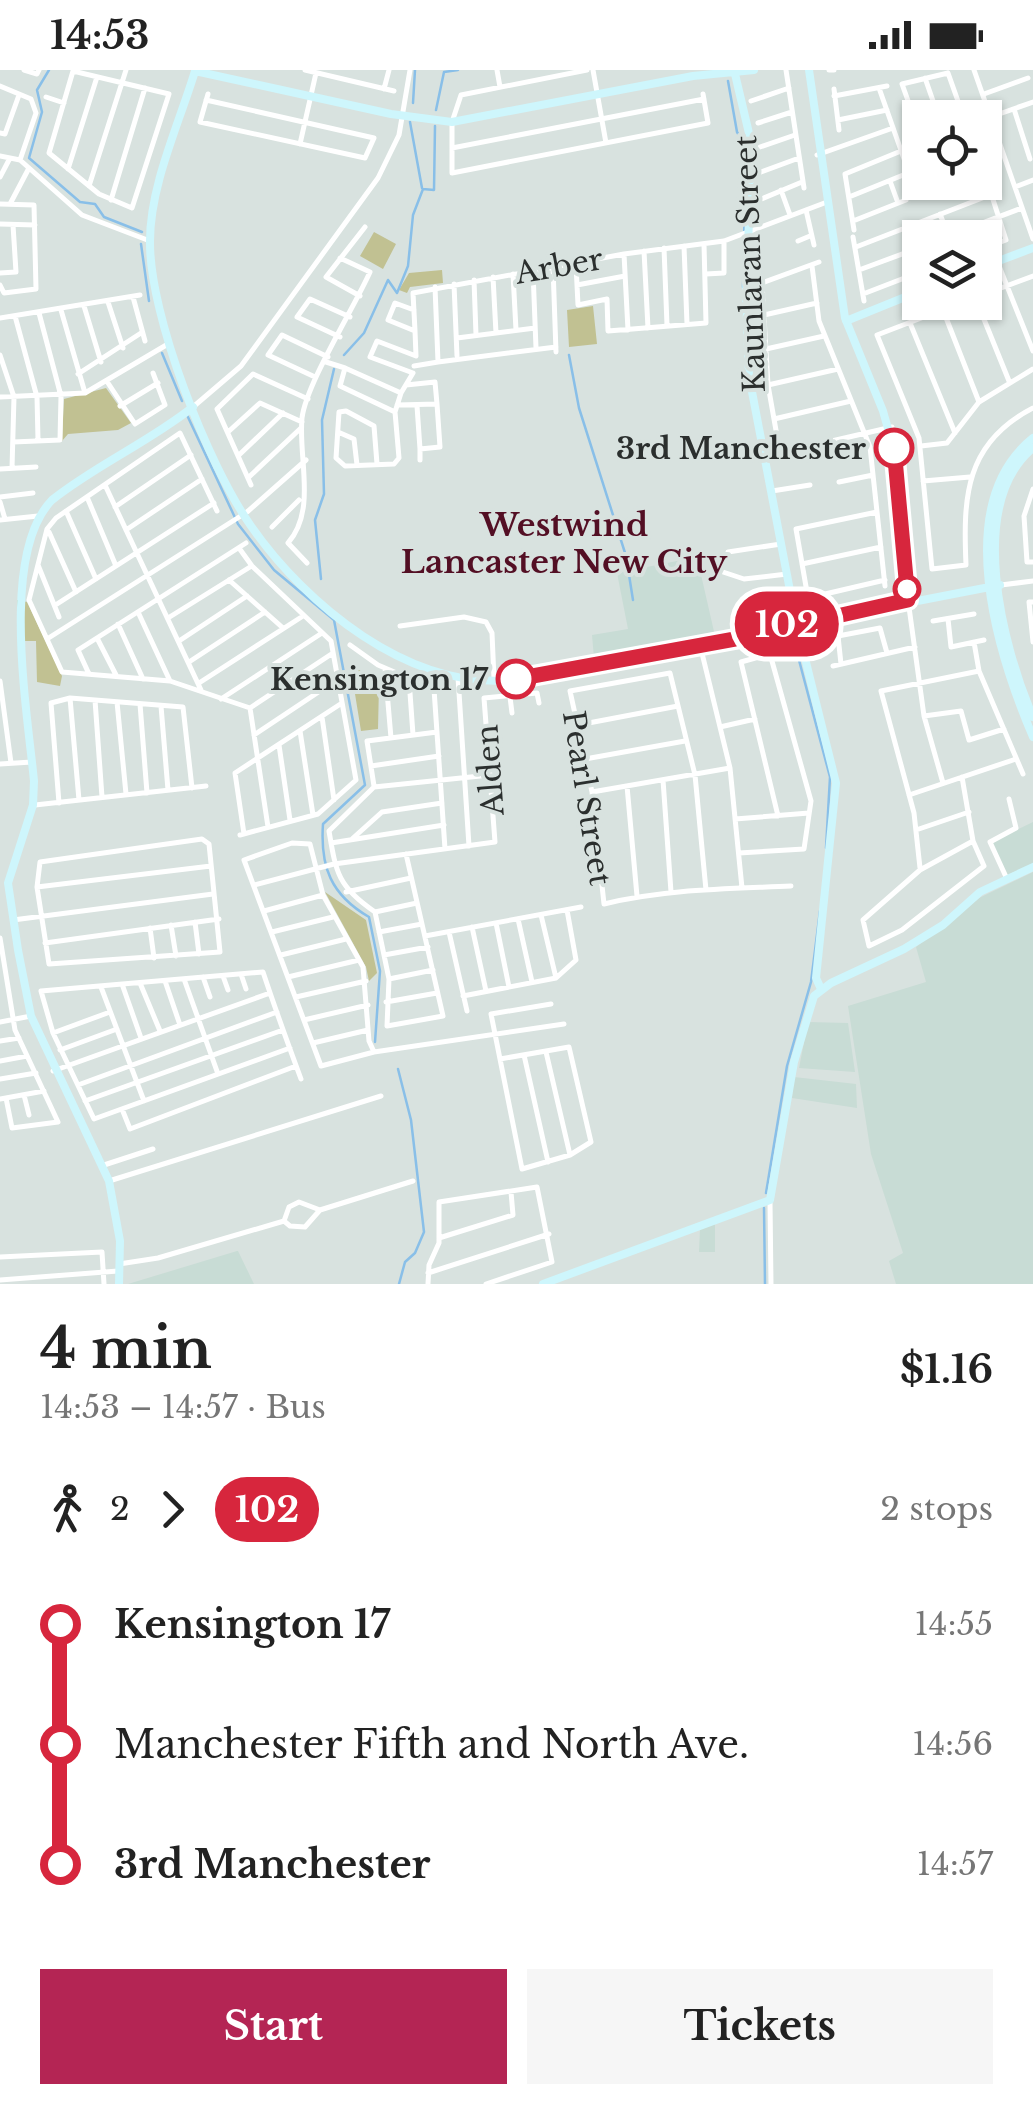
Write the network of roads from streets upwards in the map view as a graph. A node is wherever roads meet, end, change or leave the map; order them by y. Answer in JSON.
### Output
{"nodes":[{"id":1,"x":24,"y":70,"type":"edge"},
{"id":2,"x":126,"y":70,"type":"edge"},
{"id":3,"x":184,"y":70,"type":"edge"},
{"id":4,"x":305,"y":70,"type":"edge"},
{"id":5,"x":365,"y":70,"type":"edge"},
{"id":6,"x":389,"y":70,"type":"edge"},
{"id":7,"x":410,"y":70,"type":"edge"},
{"id":8,"x":497,"y":70,"type":"edge"},
{"id":9,"x":521,"y":70,"type":"edge"},
{"id":10,"x":590,"y":70,"type":"edge"},
{"id":11,"x":749,"y":70,"type":"edge"},
{"id":12,"x":786,"y":70,"type":"edge"},
{"id":13,"x":809,"y":70,"type":"edge"},
{"id":14,"x":976,"y":70,"type":"edge"},
{"id":15,"x":74,"y":71,"type":"edge"},
{"id":16,"x":195,"y":71,"type":"edge"},
{"id":17,"x":317,"y":71,"type":"edge"},
{"id":18,"x":38,"y":72,"type":"edge"},
{"id":19,"x":569,"y":72,"type":"edge"},
{"id":20,"x":948,"y":72,"type":"edge"},
{"id":21,"x":340,"y":74,"type":"edge"},
{"id":22,"x":545,"y":74,"type":"edge"},
{"id":23,"x":731,"y":74,"type":"edge"},
{"id":24,"x":97,"y":77,"type":"junction"},
{"id":25,"x":925,"y":78,"type":"junction"},
{"id":26,"x":1028,"y":78,"type":"dead end"},
{"id":27,"x":524,"y":82,"type":"junction"},
{"id":28,"x":362,"y":83,"type":"junction"},
{"id":29,"x":122,"y":84,"type":"junction"},
{"id":30,"x":0,"y":86,"type":"edge"},
{"id":31,"x":500,"y":87,"type":"junction"},
{"id":32,"x":145,"y":88,"type":"junction"},
{"id":33,"x":789,"y":88,"type":"junction"},
{"id":34,"x":384,"y":89,"type":"junction"},
{"id":35,"x":394,"y":91,"type":"dead end"},
{"id":36,"x":20,"y":94,"type":"junction"},
{"id":37,"x":598,"y":94,"type":"junction"},
{"id":38,"x":983,"y":94,"type":"junction"},
{"id":39,"x":310,"y":96,"type":"junction"},
{"id":40,"x":46,"y":97,"type":"dead end"},
{"id":41,"x":908,"y":100,"type":"edge"},
{"id":42,"x":933,"y":100,"type":"edge"},
{"id":43,"x":958,"y":100,"type":"edge"},
{"id":44,"x":984,"y":100,"type":"edge"},
{"id":45,"x":751,"y":101,"type":"dead end"},
{"id":46,"x":1033,"y":102,"type":"edge"},
{"id":47,"x":64,"y":103,"type":"junction"},
{"id":48,"x":1014,"y":109,"type":"junction"},
{"id":49,"x":887,"y":110,"type":"junction"},
{"id":50,"x":792,"y":112,"type":"junction"},
{"id":51,"x":1002,"y":113,"type":"edge"},
{"id":52,"x":403,"y":116,"type":"junction"},
{"id":53,"x":602,"y":120,"type":"junction"},
{"id":54,"x":838,"y":120,"type":"junction"},
{"id":55,"x":305,"y":122,"type":"junction"},
{"id":56,"x":452,"y":122,"type":"junction"},
{"id":57,"x":758,"y":123,"type":"dead end"},
{"id":58,"x":893,"y":128,"type":"junction"},
{"id":59,"x":1033,"y":128,"type":"edge"},
{"id":60,"x":839,"y":130,"type":"dead end"},
{"id":61,"x":1022,"y":132,"type":"junction"},
{"id":62,"x":0,"y":134,"type":"edge"},
{"id":63,"x":795,"y":135,"type":"junction"},
{"id":64,"x":606,"y":143,"type":"junction"},
{"id":65,"x":300,"y":144,"type":"junction"},
{"id":66,"x":760,"y":147,"type":"dead end"},
{"id":67,"x":452,"y":148,"type":"junction"},
{"id":68,"x":901,"y":151,"type":"junction"},
{"id":69,"x":902,"y":154,"type":"edge"},
{"id":70,"x":1002,"y":154,"type":"edge"},
{"id":71,"x":818,"y":155,"type":"junction"},
{"id":72,"x":0,"y":156,"type":"edge"},
{"id":73,"x":1031,"y":156,"type":"edge"},
{"id":74,"x":10,"y":158,"type":"junction"},
{"id":75,"x":799,"y":158,"type":"junction"},
{"id":76,"x":20,"y":160,"type":"junction"},
{"id":77,"x":29,"y":168,"type":"junction"},
{"id":78,"x":68,"y":168,"type":"junction"},
{"id":79,"x":761,"y":172,"type":"dead end"},
{"id":80,"x":902,"y":175,"type":"edge"},
{"id":81,"x":0,"y":177,"type":"edge"},
{"id":82,"x":890,"y":180,"type":"junction"},
{"id":83,"x":1033,"y":180,"type":"edge"},
{"id":84,"x":89,"y":186,"type":"junction"},
{"id":85,"x":1015,"y":187,"type":"junction"},
{"id":86,"x":781,"y":190,"type":"junction"},
{"id":87,"x":849,"y":197,"type":"junction"},
{"id":88,"x":111,"y":200,"type":"junction"},
{"id":89,"x":759,"y":200,"type":"dead end"},
{"id":90,"x":922,"y":200,"type":"edge"},
{"id":91,"x":977,"y":200,"type":"edge"},
{"id":92,"x":992,"y":200,"type":"edge"},
{"id":93,"x":828,"y":201,"type":"junction"},
{"id":94,"x":0,"y":204,"type":"edge"},
{"id":95,"x":10,"y":204,"type":"junction"},
{"id":96,"x":923,"y":204,"type":"dead end"},
{"id":97,"x":1022,"y":208,"type":"junction"},
{"id":98,"x":806,"y":210,"type":"junction"},
{"id":99,"x":940,"y":214,"type":"junction"},
{"id":100,"x":790,"y":216,"type":"junction"},
{"id":101,"x":998,"y":217,"type":"junction"},
{"id":102,"x":925,"y":220,"type":"edge"},
{"id":103,"x":942,"y":220,"type":"edge"},
{"id":104,"x":990,"y":220,"type":"edge"},
{"id":105,"x":999,"y":220,"type":"edge"},
{"id":106,"x":853,"y":221,"type":"junction"},
{"id":107,"x":0,"y":224,"type":"edge"},
{"id":108,"x":14,"y":225,"type":"junction"},
{"id":109,"x":35,"y":225,"type":"junction"},
{"id":110,"x":364,"y":228,"type":"dead end"},
{"id":111,"x":902,"y":229,"type":"edge"},
{"id":112,"x":744,"y":233,"type":"junction"},
{"id":113,"x":810,"y":236,"type":"junction"},
{"id":114,"x":1032,"y":239,"type":"edge"},
{"id":115,"x":150,"y":241,"type":"junction"},
{"id":116,"x":724,"y":241,"type":"junction"},
{"id":117,"x":798,"y":241,"type":"dead end"},
{"id":118,"x":704,"y":244,"type":"junction"},
{"id":119,"x":684,"y":246,"type":"junction"},
{"id":120,"x":814,"y":246,"type":"dead end"},
{"id":121,"x":856,"y":246,"type":"junction"},
{"id":122,"x":664,"y":248,"type":"junction"},
{"id":123,"x":1033,"y":248,"type":"edge"},
{"id":124,"x":644,"y":251,"type":"junction"},
{"id":125,"x":624,"y":254,"type":"junction"},
{"id":126,"x":902,"y":254,"type":"edge"},
{"id":127,"x":340,"y":258,"type":"junction"},
{"id":128,"x":1002,"y":258,"type":"edge"},
{"id":129,"x":576,"y":263,"type":"junction"},
{"id":130,"x":553,"y":267,"type":"junction"},
{"id":131,"x":859,"y":270,"type":"junction"},
{"id":132,"x":532,"y":271,"type":"junction"},
{"id":133,"x":0,"y":273,"type":"edge"},
{"id":134,"x":1002,"y":273,"type":"edge"},
{"id":135,"x":513,"y":274,"type":"junction"},
{"id":136,"x":706,"y":274,"type":"junction"},
{"id":137,"x":625,"y":276,"type":"junction"},
{"id":138,"x":1033,"y":276,"type":"edge"},
{"id":139,"x":493,"y":277,"type":"junction"},
{"id":140,"x":902,"y":279,"type":"edge"},
{"id":141,"x":474,"y":280,"type":"junction"},
{"id":142,"x":454,"y":283,"type":"junction"},
{"id":143,"x":0,"y":285,"type":"edge"},
{"id":144,"x":576,"y":285,"type":"junction"},
{"id":145,"x":1007,"y":286,"type":"junction"},
{"id":146,"x":434,"y":287,"type":"junction"},
{"id":147,"x":1002,"y":288,"type":"edge"},
{"id":148,"x":360,"y":296,"type":"junction"},
{"id":149,"x":902,"y":298,"type":"edge"},
{"id":150,"x":108,"y":302,"type":"junction"},
{"id":151,"x":817,"y":303,"type":"junction"},
{"id":152,"x":84,"y":306,"type":"junction"},
{"id":153,"x":61,"y":309,"type":"junction"},
{"id":154,"x":414,"y":310,"type":"junction"},
{"id":155,"x":40,"y":313,"type":"junction"},
{"id":156,"x":764,"y":315,"type":"junction"},
{"id":157,"x":16,"y":316,"type":"junction"},
{"id":158,"x":350,"y":317,"type":"junction"},
{"id":159,"x":0,"y":318,"type":"edge"},
{"id":160,"x":916,"y":320,"type":"edge"},
{"id":161,"x":947,"y":320,"type":"edge"},
{"id":162,"x":984,"y":320,"type":"edge"},
{"id":163,"x":846,"y":321,"type":"junction"},
{"id":164,"x":910,"y":322,"type":"junction"},
{"id":165,"x":687,"y":324,"type":"junction"},
{"id":166,"x":667,"y":326,"type":"junction"},
{"id":167,"x":536,"y":328,"type":"junction"},
{"id":168,"x":648,"y":328,"type":"junction"},
{"id":169,"x":516,"y":330,"type":"junction"},
{"id":170,"x":628,"y":330,"type":"junction"},
{"id":171,"x":415,"y":331,"type":"junction"},
{"id":172,"x":496,"y":333,"type":"junction"},
{"id":173,"x":141,"y":334,"type":"junction"},
{"id":174,"x":476,"y":336,"type":"junction"},
{"id":175,"x":824,"y":336,"type":"junction"},
{"id":176,"x":340,"y":337,"type":"junction"},
{"id":177,"x":456,"y":338,"type":"junction"},
{"id":178,"x":145,"y":341,"type":"dead end"},
{"id":179,"x":169,"y":344,"type":"junction"},
{"id":180,"x":123,"y":348,"type":"junction"},
{"id":181,"x":536,"y":348,"type":"junction"},
{"id":182,"x":766,"y":350,"type":"junction"},
{"id":183,"x":1033,"y":351,"type":"edge"},
{"id":184,"x":0,"y":355,"type":"edge"},
{"id":185,"x":416,"y":356,"type":"junction"},
{"id":186,"x":457,"y":356,"type":"junction"},
{"id":187,"x":327,"y":360,"type":"junction"},
{"id":188,"x":100,"y":362,"type":"junction"},
{"id":189,"x":438,"y":362,"type":"junction"},
{"id":190,"x":345,"y":368,"type":"junction"},
{"id":191,"x":838,"y":369,"type":"junction"},
{"id":192,"x":1033,"y":369,"type":"edge"},
{"id":193,"x":2,"y":370,"type":"edge"},
{"id":194,"x":414,"y":370,"type":"junction"},
{"id":195,"x":153,"y":373,"type":"dead end"},
{"id":196,"x":78,"y":374,"type":"junction"},
{"id":197,"x":316,"y":378,"type":"junction"},
{"id":198,"x":1009,"y":381,"type":"junction"},
{"id":199,"x":108,"y":383,"type":"junction"},
{"id":200,"x":158,"y":383,"type":"junction"},
{"id":201,"x":406,"y":385,"type":"junction"},
{"id":202,"x":768,"y":385,"type":"junction"},
{"id":203,"x":401,"y":393,"type":"junction"},
{"id":204,"x":85,"y":394,"type":"junction"},
{"id":205,"x":37,"y":396,"type":"junction"},
{"id":206,"x":61,"y":396,"type":"junction"},
{"id":207,"x":0,"y":397,"type":"edge"},
{"id":208,"x":14,"y":397,"type":"junction"},
{"id":209,"x":308,"y":399,"type":"junction"},
{"id":210,"x":851,"y":401,"type":"junction"},
{"id":211,"x":979,"y":402,"type":"junction"},
{"id":212,"x":436,"y":404,"type":"junction"},
{"id":213,"x":120,"y":406,"type":"junction"},
{"id":214,"x":417,"y":406,"type":"junction"},
{"id":215,"x":193,"y":407,"type":"junction"},
{"id":216,"x":1033,"y":408,"type":"edge"},
{"id":217,"x":396,"y":409,"type":"junction"},
{"id":218,"x":282,"y":413,"type":"junction"},
{"id":219,"x":774,"y":418,"type":"junction"},
{"id":220,"x":302,"y":424,"type":"junction"},
{"id":221,"x":890,"y":427,"type":"junction"},
{"id":222,"x":228,"y":432,"type":"junction"},
{"id":223,"x":338,"y":432,"type":"junction"},
{"id":224,"x":864,"y":433,"type":"junction"},
{"id":225,"x":955,"y":433,"type":"junction"},
{"id":226,"x":1033,"y":438,"type":"edge"},
{"id":227,"x":38,"y":441,"type":"junction"},
{"id":228,"x":13,"y":442,"type":"junction"},
{"id":229,"x":920,"y":446,"type":"junction"},
{"id":230,"x":1033,"y":448,"type":"edge"},
{"id":231,"x":420,"y":449,"type":"junction"},
{"id":232,"x":190,"y":455,"type":"junction"},
{"id":233,"x":238,"y":455,"type":"junction"},
{"id":234,"x":306,"y":460,"type":"junction"},
{"id":235,"x":420,"y":460,"type":"dead end"},
{"id":236,"x":377,"y":464,"type":"junction"},
{"id":237,"x":358,"y":465,"type":"junction"},
{"id":238,"x":36,"y":467,"type":"dead end"},
{"id":239,"x":12,"y":468,"type":"junction"},
{"id":240,"x":0,"y":469,"type":"edge"},
{"id":241,"x":873,"y":475,"type":"junction"},
{"id":242,"x":971,"y":477,"type":"junction"},
{"id":243,"x":202,"y":479,"type":"junction"},
{"id":244,"x":923,"y":481,"type":"junction"},
{"id":245,"x":839,"y":482,"type":"dead end"},
{"id":246,"x":104,"y":485,"type":"junction"},
{"id":247,"x":810,"y":485,"type":"dead end"},
{"id":248,"x":1033,"y":490,"type":"edge"},
{"id":249,"x":772,"y":491,"type":"junction"},
{"id":250,"x":33,"y":493,"type":"dead end"},
{"id":251,"x":87,"y":497,"type":"junction"},
{"id":252,"x":302,"y":498,"type":"junction"},
{"id":253,"x":0,"y":500,"type":"edge"},
{"id":254,"x":116,"y":507,"type":"junction"},
{"id":255,"x":66,"y":511,"type":"junction"},
{"id":256,"x":877,"y":512,"type":"junction"},
{"id":257,"x":243,"y":514,"type":"junction"},
{"id":258,"x":38,"y":516,"type":"junction"},
{"id":259,"x":2,"y":519,"type":"edge"},
{"id":260,"x":272,"y":527,"type":"dead end"},
{"id":261,"x":48,"y":529,"type":"junction"},
{"id":262,"x":126,"y":530,"type":"junction"},
{"id":263,"x":246,"y":543,"type":"dead end"},
{"id":264,"x":781,"y":544,"type":"junction"},
{"id":265,"x":881,"y":546,"type":"junction"},
{"id":266,"x":239,"y":548,"type":"junction"},
{"id":267,"x":137,"y":552,"type":"junction"},
{"id":268,"x":728,"y":552,"type":"dead end"},
{"id":269,"x":36,"y":562,"type":"junction"},
{"id":270,"x":1030,"y":562,"type":"edge"},
{"id":271,"x":307,"y":563,"type":"dead end"},
{"id":272,"x":802,"y":564,"type":"junction"},
{"id":273,"x":116,"y":566,"type":"junction"},
{"id":274,"x":252,"y":566,"type":"junction"},
{"id":275,"x":720,"y":571,"type":"dead end"},
{"id":276,"x":787,"y":574,"type":"junction"},
{"id":277,"x":148,"y":575,"type":"junction"},
{"id":278,"x":96,"y":579,"type":"junction"},
{"id":279,"x":230,"y":580,"type":"junction"},
{"id":280,"x":1033,"y":581,"type":"edge"},
{"id":281,"x":996,"y":585,"type":"junction"},
{"id":282,"x":76,"y":592,"type":"junction"},
{"id":283,"x":247,"y":596,"type":"junction"},
{"id":284,"x":791,"y":596,"type":"junction"},
{"id":285,"x":159,"y":598,"type":"junction"},
{"id":286,"x":908,"y":600,"type":"junction"},
{"id":287,"x":746,"y":602,"type":"dead end"},
{"id":288,"x":1031,"y":602,"type":"edge"},
{"id":289,"x":57,"y":604,"type":"junction"},
{"id":290,"x":138,"y":612,"type":"junction"},
{"id":291,"x":265,"y":612,"type":"junction"},
{"id":292,"x":974,"y":614,"type":"dead end"},
{"id":293,"x":304,"y":616,"type":"junction"},
{"id":294,"x":59,"y":617,"type":"dead end"},
{"id":295,"x":168,"y":618,"type":"junction"},
{"id":296,"x":948,"y":619,"type":"junction"},
{"id":297,"x":796,"y":622,"type":"junction"},
{"id":298,"x":933,"y":622,"type":"dead end"},
{"id":299,"x":118,"y":624,"type":"junction"},
{"id":300,"x":400,"y":626,"type":"dead end"},
{"id":301,"x":284,"y":629,"type":"junction"},
{"id":302,"x":322,"y":632,"type":"junction"},
{"id":303,"x":97,"y":638,"type":"junction"},
{"id":304,"x":1033,"y":639,"type":"edge"},
{"id":305,"x":47,"y":640,"type":"junction"},
{"id":306,"x":984,"y":640,"type":"dead end"},
{"id":307,"x":179,"y":641,"type":"junction"},
{"id":308,"x":974,"y":642,"type":"junction"},
{"id":309,"x":350,"y":645,"type":"dead end"},
{"id":310,"x":700,"y":645,"type":"junction"},
{"id":311,"x":915,"y":647,"type":"junction"},
{"id":312,"x":333,"y":653,"type":"junction"},
{"id":313,"x":887,"y":653,"type":"junction"},
{"id":314,"x":189,"y":662,"type":"junction"},
{"id":315,"x":385,"y":668,"type":"junction"},
{"id":316,"x":979,"y":671,"type":"junction"},
{"id":317,"x":89,"y":674,"type":"junction"},
{"id":318,"x":116,"y":677,"type":"junction"},
{"id":319,"x":458,"y":677,"type":"junction"},
{"id":320,"x":339,"y":678,"type":"junction"},
{"id":321,"x":143,"y":679,"type":"junction"},
{"id":322,"x":410,"y":679,"type":"junction"},
{"id":323,"x":0,"y":681,"type":"edge"},
{"id":324,"x":170,"y":681,"type":"junction"},
{"id":325,"x":920,"y":681,"type":"junction"},
{"id":326,"x":494,"y":682,"type":"junction"},
{"id":327,"x":199,"y":684,"type":"junction"},
{"id":328,"x":202,"y":692,"type":"junction"},
{"id":329,"x":510,"y":697,"type":"junction"},
{"id":330,"x":70,"y":698,"type":"junction"},
{"id":331,"x":221,"y":699,"type":"junction"},
{"id":332,"x":94,"y":700,"type":"junction"},
{"id":333,"x":117,"y":702,"type":"junction"},
{"id":334,"x":342,"y":703,"type":"junction"},
{"id":335,"x":539,"y":703,"type":"dead end"},
{"id":336,"x":140,"y":704,"type":"junction"},
{"id":337,"x":161,"y":706,"type":"junction"},
{"id":338,"x":678,"y":706,"type":"junction"},
{"id":339,"x":250,"y":708,"type":"junction"},
{"id":340,"x":512,"y":713,"type":"dead end"},
{"id":341,"x":924,"y":716,"type":"junction"},
{"id":342,"x":322,"y":717,"type":"junction"},
{"id":343,"x":1033,"y":717,"type":"edge"},
{"id":344,"x":755,"y":719,"type":"junction"},
{"id":345,"x":578,"y":725,"type":"junction"},
{"id":346,"x":720,"y":727,"type":"junction"},
{"id":347,"x":1004,"y":728,"type":"junction"},
{"id":348,"x":300,"y":731,"type":"junction"},
{"id":349,"x":437,"y":732,"type":"junction"},
{"id":350,"x":413,"y":735,"type":"junction"},
{"id":351,"x":254,"y":736,"type":"junction"},
{"id":352,"x":1033,"y":737,"type":"edge"},
{"id":353,"x":391,"y":738,"type":"junction"},
{"id":354,"x":686,"y":740,"type":"junction"},
{"id":355,"x":278,"y":744,"type":"junction"},
{"id":356,"x":439,"y":756,"type":"junction"},
{"id":357,"x":257,"y":758,"type":"junction"},
{"id":358,"x":585,"y":759,"type":"junction"},
{"id":359,"x":1017,"y":759,"type":"junction"},
{"id":360,"x":32,"y":762,"type":"junction"},
{"id":361,"x":11,"y":763,"type":"junction"},
{"id":362,"x":0,"y":764,"type":"edge"},
{"id":363,"x":370,"y":766,"type":"junction"},
{"id":364,"x":730,"y":768,"type":"junction"},
{"id":365,"x":695,"y":774,"type":"junction"},
{"id":366,"x":1023,"y":774,"type":"dead end"},
{"id":367,"x":490,"y":776,"type":"junction"},
{"id":368,"x":464,"y":777,"type":"junction"},
{"id":369,"x":962,"y":777,"type":"junction"},
{"id":370,"x":440,"y":778,"type":"junction"},
{"id":371,"x":663,"y":780,"type":"junction"},
{"id":372,"x":943,"y":784,"type":"junction"},
{"id":373,"x":206,"y":786,"type":"dead end"},
{"id":374,"x":627,"y":786,"type":"junction"},
{"id":375,"x":374,"y":787,"type":"junction"},
{"id":376,"x":192,"y":788,"type":"junction"},
{"id":377,"x":168,"y":790,"type":"junction"},
{"id":378,"x":592,"y":792,"type":"junction"},
{"id":379,"x":146,"y":793,"type":"junction"},
{"id":380,"x":126,"y":795,"type":"junction"},
{"id":381,"x":910,"y":795,"type":"junction"},
{"id":382,"x":102,"y":797,"type":"junction"},
{"id":383,"x":79,"y":800,"type":"junction"},
{"id":384,"x":334,"y":800,"type":"junction"},
{"id":385,"x":1009,"y":800,"type":"dead end"},
{"id":386,"x":59,"y":803,"type":"junction"},
{"id":387,"x":442,"y":803,"type":"junction"},
{"id":388,"x":34,"y":805,"type":"junction"},
{"id":389,"x":969,"y":812,"type":"junction"},
{"id":390,"x":810,"y":813,"type":"junction"},
{"id":391,"x":312,"y":816,"type":"junction"},
{"id":392,"x":778,"y":816,"type":"junction"},
{"id":393,"x":290,"y":820,"type":"junction"},
{"id":394,"x":736,"y":820,"type":"junction"},
{"id":395,"x":444,"y":826,"type":"junction"},
{"id":396,"x":268,"y":827,"type":"junction"},
{"id":397,"x":916,"y":830,"type":"junction"},
{"id":398,"x":352,"y":840,"type":"junction"},
{"id":399,"x":973,"y":840,"type":"junction"},
{"id":400,"x":330,"y":843,"type":"junction"},
{"id":401,"x":468,"y":846,"type":"junction"},
{"id":402,"x":446,"y":849,"type":"junction"},
{"id":403,"x":406,"y":854,"type":"junction"},
{"id":404,"x":739,"y":854,"type":"junction"},
{"id":405,"x":332,"y":865,"type":"junction"},
{"id":406,"x":212,"y":866,"type":"junction"},
{"id":407,"x":1033,"y":867,"type":"edge"},
{"id":408,"x":318,"y":868,"type":"junction"},
{"id":409,"x":920,"y":870,"type":"junction"},
{"id":410,"x":412,"y":878,"type":"junction"},
{"id":411,"x":1007,"y":879,"type":"junction"},
{"id":412,"x":254,"y":885,"type":"junction"},
{"id":413,"x":38,"y":886,"type":"junction"},
{"id":414,"x":791,"y":886,"type":"dead end"},
{"id":415,"x":742,"y":888,"type":"junction"},
{"id":416,"x":706,"y":890,"type":"junction"},
{"id":417,"x":346,"y":892,"type":"junction"},
{"id":418,"x":671,"y":892,"type":"junction"},
{"id":419,"x":214,"y":894,"type":"junction"},
{"id":420,"x":323,"y":895,"type":"junction"},
{"id":421,"x":637,"y":896,"type":"junction"},
{"id":422,"x":418,"y":903,"type":"junction"},
{"id":423,"x":581,"y":908,"type":"dead end"},
{"id":424,"x":567,"y":910,"type":"junction"},
{"id":425,"x":264,"y":911,"type":"junction"},
{"id":426,"x":374,"y":912,"type":"junction"},
{"id":427,"x":541,"y":915,"type":"junction"},
{"id":428,"x":41,"y":916,"type":"junction"},
{"id":429,"x":334,"y":917,"type":"junction"},
{"id":430,"x":218,"y":919,"type":"junction"},
{"id":431,"x":518,"y":919,"type":"junction"},
{"id":432,"x":13,"y":920,"type":"junction"},
{"id":433,"x":195,"y":922,"type":"junction"},
{"id":434,"x":496,"y":923,"type":"junction"},
{"id":435,"x":422,"y":924,"type":"junction"},
{"id":436,"x":172,"y":926,"type":"junction"},
{"id":437,"x":150,"y":928,"type":"junction"},
{"id":438,"x":472,"y":928,"type":"junction"},
{"id":439,"x":272,"y":932,"type":"junction"},
{"id":440,"x":379,"y":932,"type":"junction"},
{"id":441,"x":450,"y":932,"type":"junction"},
{"id":442,"x":425,"y":936,"type":"junction"},
{"id":443,"x":0,"y":938,"type":"edge"},
{"id":444,"x":347,"y":938,"type":"junction"},
{"id":445,"x":45,"y":942,"type":"junction"},
{"id":446,"x":1,"y":947,"type":"edge"},
{"id":447,"x":428,"y":947,"type":"junction"},
{"id":448,"x":199,"y":954,"type":"junction"},
{"id":449,"x":281,"y":955,"type":"junction"},
{"id":450,"x":384,"y":955,"type":"junction"},
{"id":451,"x":176,"y":956,"type":"junction"},
{"id":452,"x":154,"y":958,"type":"junction"},
{"id":453,"x":359,"y":960,"type":"junction"},
{"id":454,"x":2,"y":966,"type":"edge"},
{"id":455,"x":433,"y":970,"type":"junction"},
{"id":456,"x":240,"y":974,"type":"junction"},
{"id":457,"x":223,"y":976,"type":"junction"},
{"id":458,"x":203,"y":977,"type":"junction"},
{"id":459,"x":288,"y":977,"type":"junction"},
{"id":460,"x":556,"y":978,"type":"junction"},
{"id":461,"x":184,"y":979,"type":"junction"},
{"id":462,"x":389,"y":979,"type":"junction"},
{"id":463,"x":165,"y":981,"type":"junction"},
{"id":464,"x":367,"y":981,"type":"junction"},
{"id":465,"x":532,"y":982,"type":"junction"},
{"id":466,"x":140,"y":983,"type":"junction"},
{"id":467,"x":4,"y":984,"type":"edge"},
{"id":468,"x":122,"y":984,"type":"junction"},
{"id":469,"x":100,"y":986,"type":"junction"},
{"id":470,"x":509,"y":986,"type":"junction"},
{"id":471,"x":246,"y":989,"type":"dead end"},
{"id":472,"x":822,"y":989,"type":"junction"},
{"id":473,"x":228,"y":990,"type":"dead end"},
{"id":474,"x":486,"y":991,"type":"junction"},
{"id":475,"x":438,"y":992,"type":"junction"},
{"id":476,"x":270,"y":993,"type":"junction"},
{"id":477,"x":463,"y":996,"type":"junction"},
{"id":478,"x":210,"y":997,"type":"dead end"},
{"id":479,"x":296,"y":997,"type":"junction"},
{"id":480,"x":11,"y":1001,"type":"junction"},
{"id":481,"x":0,"y":1002,"type":"edge"},
{"id":482,"x":386,"y":1002,"type":"junction"},
{"id":483,"x":551,"y":1004,"type":"dead end"},
{"id":484,"x":368,"y":1005,"type":"junction"},
{"id":485,"x":466,"y":1011,"type":"dead end"},
{"id":486,"x":110,"y":1012,"type":"junction"},
{"id":487,"x":277,"y":1012,"type":"junction"},
{"id":488,"x":31,"y":1016,"type":"junction"},
{"id":489,"x":198,"y":1019,"type":"junction"},
{"id":490,"x":14,"y":1020,"type":"junction"},
{"id":491,"x":304,"y":1020,"type":"junction"},
{"id":492,"x":0,"y":1022,"type":"edge"},
{"id":493,"x":564,"y":1024,"type":"dead end"},
{"id":494,"x":180,"y":1026,"type":"junction"},
{"id":495,"x":117,"y":1029,"type":"junction"},
{"id":496,"x":283,"y":1030,"type":"junction"},
{"id":497,"x":368,"y":1030,"type":"junction"},
{"id":498,"x":160,"y":1032,"type":"junction"},
{"id":499,"x":53,"y":1033,"type":"junction"},
{"id":500,"x":496,"y":1036,"type":"junction"},
{"id":501,"x":19,"y":1038,"type":"junction"},
{"id":502,"x":205,"y":1038,"type":"junction"},
{"id":503,"x":142,"y":1039,"type":"junction"},
{"id":504,"x":0,"y":1041,"type":"edge"},
{"id":505,"x":313,"y":1043,"type":"junction"},
{"id":506,"x":123,"y":1046,"type":"junction"},
{"id":507,"x":290,"y":1048,"type":"junction"},
{"id":508,"x":60,"y":1050,"type":"junction"},
{"id":509,"x":374,"y":1052,"type":"junction"},
{"id":510,"x":546,"y":1052,"type":"junction"},
{"id":511,"x":211,"y":1055,"type":"junction"},
{"id":512,"x":28,"y":1056,"type":"junction"},
{"id":513,"x":524,"y":1056,"type":"junction"},
{"id":514,"x":500,"y":1060,"type":"junction"},
{"id":515,"x":0,"y":1061,"type":"edge"},
{"id":516,"x":68,"y":1066,"type":"junction"},
{"id":517,"x":130,"y":1066,"type":"junction"},
{"id":518,"x":296,"y":1066,"type":"junction"},
{"id":519,"x":53,"y":1071,"type":"junction"},
{"id":520,"x":36,"y":1072,"type":"junction"},
{"id":521,"x":218,"y":1074,"type":"junction"},
{"id":522,"x":0,"y":1079,"type":"edge"},
{"id":523,"x":300,"y":1079,"type":"dead end"},
{"id":524,"x":137,"y":1082,"type":"junction"},
{"id":525,"x":77,"y":1085,"type":"junction"},
{"id":526,"x":44,"y":1091,"type":"junction"},
{"id":527,"x":24,"y":1095,"type":"junction"},
{"id":528,"x":381,"y":1096,"type":"dead end"},
{"id":529,"x":3,"y":1099,"type":"edge"},
{"id":530,"x":144,"y":1101,"type":"junction"},
{"id":531,"x":85,"y":1102,"type":"junction"},
{"id":532,"x":122,"y":1109,"type":"junction"},
{"id":533,"x":30,"y":1115,"type":"dead end"},
{"id":534,"x":153,"y":1148,"type":"dead end"},
{"id":535,"x":570,"y":1156,"type":"junction"},
{"id":536,"x":548,"y":1162,"type":"junction"},
{"id":537,"x":102,"y":1166,"type":"junction"},
{"id":538,"x":414,"y":1181,"type":"dead end"},
{"id":539,"x":109,"y":1182,"type":"junction"},
{"id":540,"x":511,"y":1192,"type":"junction"},
{"id":541,"x":770,"y":1200,"type":"junction"},
{"id":542,"x":320,"y":1210,"type":"junction"},
{"id":543,"x":284,"y":1221,"type":"junction"},
{"id":544,"x":549,"y":1234,"type":"junction"},
{"id":545,"x":439,"y":1238,"type":"junction"},
{"id":546,"x":0,"y":1256,"type":"edge"},
{"id":547,"x":428,"y":1273,"type":"junction"},
{"id":548,"x":119,"y":1274,"type":"edge"},
{"id":549,"x":103,"y":1275,"type":"junction"},
{"id":550,"x":0,"y":1280,"type":"edge"},
{"id":551,"x":104,"y":1284,"type":"edge"},
{"id":552,"x":428,"y":1284,"type":"edge"},
{"id":553,"x":486,"y":1284,"type":"edge"},
{"id":554,"x":545,"y":1284,"type":"edge"},
{"id":555,"x":771,"y":1284,"type":"edge"}],
"edges":[{"from":1,"to":18,"type":"street"},
{"from":2,"to":29,"type":"street"},
{"from":3,"to":16,"type":"street"},
{"from":4,"to":17,"type":"street"},
{"from":5,"to":28,"type":"street"},
{"from":6,"to":34,"type":"street"},
{"from":7,"to":52,"type":"street"},
{"from":8,"to":31,"type":"street"},
{"from":9,"to":27,"type":"street"},
{"from":10,"to":19,"type":"street"},
{"from":10,"to":37,"type":"street"},
{"from":11,"to":23,"type":"street"},
{"from":12,"to":33,"type":"street"},
{"from":13,"to":71,"type":"street"},
{"from":14,"to":38,"type":"street"},
{"from":15,"to":24,"type":"street"},
{"from":15,"to":47,"type":"street"},
{"from":16,"to":39,"type":"street"},
{"from":16,"to":115,"type":"street"},
{"from":17,"to":21,"type":"street"},
{"from":17,"to":39,"type":"street"},
{"from":19,"to":22,"type":"street"},
{"from":20,"to":25,"type":"street"},
{"from":20,"to":43,"type":"street"},
{"from":21,"to":28,"type":"street"},
{"from":22,"to":27,"type":"street"},
{"from":23,"to":37,"type":"street"},
{"from":23,"to":112,"type":"street","name":"Kaunlaran Street"},
{"from":24,"to":29,"type":"street"},
{"from":24,"to":78,"type":"street"},
{"from":25,"to":41,"type":"street"},
{"from":25,"to":42,"type":"street"},
{"from":26,"to":38,"type":"street"},
{"from":27,"to":31,"type":"street"},
{"from":28,"to":34,"type":"street"},
{"from":29,"to":32,"type":"street"},
{"from":29,"to":84,"type":"street"},
{"from":30,"to":36,"type":"street"},
{"from":31,"to":56,"type":"street"},
{"from":32,"to":88,"type":"street"},
{"from":32,"to":88,"type":"street"},
{"from":33,"to":45,"type":"street"},
{"from":33,"to":50,"type":"street"},
{"from":34,"to":35,"type":"street"},
{"from":36,"to":62,"type":"street"},
{"from":36,"to":76,"type":"street"},
{"from":37,"to":53,"type":"street"},
{"from":37,"to":56,"type":"street"},
{"from":38,"to":44,"type":"street"},
{"from":39,"to":52,"type":"street"},
{"from":39,"to":55,"type":"street"},
{"from":40,"to":47,"type":"street"},
{"from":46,"to":48,"type":"street"},
{"from":47,"to":78,"type":"street"},
{"from":48,"to":51,"type":"street"},
{"from":48,"to":61,"type":"street"},
{"from":49,"to":54,"type":"street"},
{"from":49,"to":54,"type":"street"},
{"from":49,"to":58,"type":"street"},
{"from":50,"to":57,"type":"street"},
{"from":50,"to":63,"type":"street"},
{"from":52,"to":56,"type":"street"},
{"from":52,"to":215,"type":"street"},
{"from":53,"to":64,"type":"street"},
{"from":53,"to":64,"type":"street"},
{"from":53,"to":67,"type":"street"},
{"from":54,"to":60,"type":"street"},
{"from":55,"to":65,"type":"street"},
{"from":55,"to":65,"type":"street"},
{"from":55,"to":65,"type":"street"},
{"from":56,"to":67,"type":"street"},
{"from":58,"to":68,"type":"street"},
{"from":58,"to":71,"type":"street"},
{"from":59,"to":61,"type":"street"},
{"from":61,"to":73,"type":"street"},
{"from":63,"to":66,"type":"street"},
{"from":63,"to":75,"type":"street"},
{"from":64,"to":67,"type":"street"},
{"from":68,"to":69,"type":"street"},
{"from":68,"to":87,"type":"street"},
{"from":70,"to":85,"type":"street"},
{"from":71,"to":93,"type":"street"},
{"from":72,"to":74,"type":"street"},
{"from":74,"to":76,"type":"street"},
{"from":74,"to":81,"type":"street"},
{"from":75,"to":79,"type":"street"},
{"from":75,"to":86,"type":"street"},
{"from":76,"to":77,"type":"street"},
{"from":77,"to":95,"type":"street"},
{"from":77,"to":115,"type":"street"},
{"from":78,"to":84,"type":"street"},
{"from":80,"to":82,"type":"street"},
{"from":82,"to":87,"type":"street"},
{"from":82,"to":106,"type":"street"},
{"from":83,"to":85,"type":"street"},
{"from":84,"to":88,"type":"street"},
{"from":85,"to":97,"type":"street"},
{"from":86,"to":89,"type":"street"},
{"from":86,"to":100,"type":"street"},
{"from":87,"to":106,"type":"street"},
{"from":90,"to":96,"type":"street"},
{"from":91,"to":99,"type":"street"},
{"from":92,"to":101,"type":"street"},
{"from":93,"to":98,"type":"street","name":"Arber"},
{"from":93,"to":163,"type":"street"},
{"from":94,"to":95,"type":"street"},
{"from":95,"to":109,"type":"street"},
{"from":97,"to":101,"type":"street"},
{"from":97,"to":114,"type":"street"},
{"from":98,"to":100,"type":"street","name":"Arber"},
{"from":98,"to":113,"type":"street"},
{"from":99,"to":102,"type":"street"},
{"from":99,"to":103,"type":"street"},
{"from":100,"to":112,"type":"street","name":"Arber"},
{"from":101,"to":104,"type":"street"},
{"from":101,"to":105,"type":"street"},
{"from":106,"to":121,"type":"street"},
{"from":107,"to":108,"type":"street"},
{"from":108,"to":109,"type":"street"},
{"from":108,"to":133,"type":"street"},
{"from":109,"to":143,"type":"street"},
{"from":110,"to":127,"type":"street"},
{"from":111,"to":121,"type":"street"},
{"from":112,"to":116,"type":"street","name":"Arber"},
{"from":112,"to":249,"type":"street","name":"Kaunlaran Street"},
{"from":113,"to":117,"type":"street"},
{"from":113,"to":120,"type":"street"},
{"from":115,"to":179,"type":"street"},
{"from":116,"to":118,"type":"street","name":"Arber"},
{"from":116,"to":136,"type":"street"},
{"from":118,"to":119,"type":"street","name":"Arber"},
{"from":118,"to":136,"type":"street"},
{"from":119,"to":122,"type":"street","name":"Arber"},
{"from":119,"to":165,"type":"street"},
{"from":121,"to":131,"type":"street"},
{"from":122,"to":124,"type":"street","name":"Arber"},
{"from":122,"to":166,"type":"street"},
{"from":123,"to":128,"type":"street"},
{"from":124,"to":125,"type":"street","name":"Arber"},
{"from":124,"to":168,"type":"street"},
{"from":125,"to":129,"type":"street","name":"Arber"},
{"from":125,"to":137,"type":"street"},
{"from":126,"to":131,"type":"street"},
{"from":127,"to":148,"type":"street"},
{"from":127,"to":148,"type":"street"},
{"from":129,"to":130,"type":"street","name":"Arber"},
{"from":129,"to":144,"type":"street"},
{"from":130,"to":132,"type":"street","name":"Arber"},
{"from":130,"to":181,"type":"street"},
{"from":131,"to":140,"type":"street"},
{"from":132,"to":135,"type":"street","name":"Arber"},
{"from":132,"to":167,"type":"street"},
{"from":134,"to":145,"type":"street"},
{"from":135,"to":139,"type":"street","name":"Arber"},
{"from":135,"to":169,"type":"street"},
{"from":136,"to":165,"type":"street"},
{"from":137,"to":144,"type":"street"},
{"from":137,"to":170,"type":"street"},
{"from":138,"to":145,"type":"street"},
{"from":139,"to":141,"type":"street","name":"Arber"},
{"from":139,"to":172,"type":"street"},
{"from":141,"to":142,"type":"street","name":"Arber"},
{"from":141,"to":174,"type":"street"},
{"from":142,"to":146,"type":"street","name":"Arber"},
{"from":142,"to":177,"type":"street"},
{"from":144,"to":170,"type":"street"},
{"from":145,"to":147,"type":"street"},
{"from":145,"to":183,"type":"street"},
{"from":146,"to":154,"type":"street"},
{"from":146,"to":189,"type":"street"},
{"from":148,"to":158,"type":"street"},
{"from":149,"to":163,"type":"street"},
{"from":150,"to":152,"type":"street"},
{"from":150,"to":173,"type":"street"},
{"from":150,"to":180,"type":"street"},
{"from":151,"to":156,"type":"street"},
{"from":151,"to":156,"type":"street"},
{"from":151,"to":175,"type":"street"},
{"from":152,"to":153,"type":"street"},
{"from":152,"to":188,"type":"street"},
{"from":153,"to":155,"type":"street"},
{"from":153,"to":196,"type":"street"},
{"from":154,"to":171,"type":"street"},
{"from":154,"to":171,"type":"street"},
{"from":155,"to":157,"type":"street"},
{"from":155,"to":206,"type":"street"},
{"from":156,"to":182,"type":"street"},
{"from":157,"to":159,"type":"street"},
{"from":157,"to":205,"type":"street"},
{"from":158,"to":176,"type":"street"},
{"from":158,"to":176,"type":"street"},
{"from":160,"to":164,"type":"street"},
{"from":161,"to":211,"type":"street"},
{"from":162,"to":198,"type":"street"},
{"from":163,"to":221,"type":"street"},
{"from":164,"to":225,"type":"street"},
{"from":164,"to":229,"type":"street"},
{"from":165,"to":166,"type":"street"},
{"from":166,"to":168,"type":"street"},
{"from":167,"to":169,"type":"street"},
{"from":167,"to":181,"type":"street"},
{"from":168,"to":170,"type":"street"},
{"from":169,"to":172,"type":"street"},
{"from":171,"to":185,"type":"street"},
{"from":172,"to":174,"type":"street"},
{"from":173,"to":178,"type":"street"},
{"from":173,"to":180,"type":"street"},
{"from":174,"to":177,"type":"street"},
{"from":175,"to":182,"type":"street"},
{"from":175,"to":191,"type":"street"},
{"from":176,"to":187,"type":"street"},
{"from":177,"to":186,"type":"street"},
{"from":179,"to":199,"type":"street"},
{"from":179,"to":215,"type":"street"},
{"from":180,"to":188,"type":"street"},
{"from":181,"to":186,"type":"street"},
{"from":182,"to":202,"type":"street"},
{"from":184,"to":193,"type":"street"},
{"from":185,"to":194,"type":"street"},
{"from":185,"to":194,"type":"street"},
{"from":186,"to":189,"type":"street"},
{"from":187,"to":190,"type":"street"},
{"from":187,"to":197,"type":"street"},
{"from":187,"to":197,"type":"street"},
{"from":188,"to":196,"type":"street"},
{"from":189,"to":194,"type":"street"},
{"from":190,"to":203,"type":"street"},
{"from":190,"to":217,"type":"street"},
{"from":191,"to":202,"type":"street"},
{"from":191,"to":210,"type":"street"},
{"from":192,"to":198,"type":"street"},
{"from":193,"to":208,"type":"street"},
{"from":194,"to":201,"type":"street"},
{"from":195,"to":200,"type":"street"},
{"from":196,"to":204,"type":"street"},
{"from":197,"to":209,"type":"street"},
{"from":198,"to":211,"type":"street"},
{"from":199,"to":204,"type":"street"},
{"from":199,"to":213,"type":"street"},
{"from":200,"to":213,"type":"street"},
{"from":200,"to":213,"type":"street"},
{"from":201,"to":203,"type":"street"},
{"from":201,"to":212,"type":"street"},
{"from":202,"to":219,"type":"street"},
{"from":203,"to":217,"type":"street"},
{"from":204,"to":206,"type":"street"},
{"from":205,"to":206,"type":"street"},
{"from":205,"to":208,"type":"street"},
{"from":205,"to":227,"type":"street"},
{"from":206,"to":227,"type":"street"},
{"from":207,"to":208,"type":"street"},
{"from":208,"to":228,"type":"street"},
{"from":209,"to":220,"type":"street"},
{"from":209,"to":222,"type":"street"},
{"from":210,"to":219,"type":"street"},
{"from":210,"to":224,"type":"street"},
{"from":211,"to":225,"type":"street"},
{"from":212,"to":214,"type":"street"},
{"from":212,"to":231,"type":"street"},
{"from":214,"to":217,"type":"street"},
{"from":214,"to":231,"type":"street"},
{"from":215,"to":257,"type":"street"},
{"from":215,"to":258,"type":"street"},
{"from":216,"to":242,"type":"street"},
{"from":217,"to":236,"type":"street"},
{"from":218,"to":220,"type":"street"},
{"from":218,"to":222,"type":"street"},
{"from":218,"to":233,"type":"street"},
{"from":219,"to":224,"type":"street"},
{"from":220,"to":233,"type":"street"},
{"from":220,"to":234,"type":"street"},
{"from":221,"to":224,"type":"street"},
{"from":221,"to":286,"type":"street"},
{"from":222,"to":233,"type":"street"},
{"from":223,"to":236,"type":"street"},
{"from":223,"to":237,"type":"street"},
{"from":223,"to":237,"type":"street"},
{"from":224,"to":241,"type":"street"},
{"from":225,"to":229,"type":"street"},
{"from":226,"to":281,"type":"street"},
{"from":227,"to":228,"type":"street"},
{"from":228,"to":239,"type":"street"},
{"from":229,"to":244,"type":"street"},
{"from":230,"to":281,"type":"street"},
{"from":231,"to":235,"type":"street"},
{"from":232,"to":243,"type":"street"},
{"from":232,"to":246,"type":"street"},
{"from":232,"to":254,"type":"street"},
{"from":234,"to":252,"type":"street"},
{"from":234,"to":257,"type":"street"},
{"from":236,"to":237,"type":"street"},
{"from":238,"to":239,"type":"street"},
{"from":239,"to":240,"type":"street"},
{"from":241,"to":245,"type":"street"},
{"from":241,"to":256,"type":"street"},
{"from":242,"to":244,"type":"street"},
{"from":242,"to":244,"type":"street"},
{"from":243,"to":262,"type":"street"},
{"from":243,"to":267,"type":"street"},
{"from":246,"to":251,"type":"street"},
{"from":246,"to":254,"type":"street"},
{"from":247,"to":249,"type":"street"},
{"from":248,"to":270,"type":"street"},
{"from":249,"to":264,"type":"street","name":"Kaunlaran Street"},
{"from":250,"to":253,"type":"street"},
{"from":251,"to":255,"type":"street"},
{"from":251,"to":273,"type":"street"},
{"from":252,"to":260,"type":"street"},
{"from":252,"to":271,"type":"street"},
{"from":253,"to":259,"type":"street"},
{"from":254,"to":262,"type":"street"},
{"from":255,"to":261,"type":"street"},
{"from":255,"to":278,"type":"street"},
{"from":256,"to":265,"type":"street"},
{"from":256,"to":272,"type":"street"},
{"from":257,"to":277,"type":"street"},
{"from":257,"to":319,"type":"street"},
{"from":258,"to":259,"type":"street"},
{"from":258,"to":360,"type":"street"},
{"from":261,"to":269,"type":"street"},
{"from":261,"to":282,"type":"street"},
{"from":262,"to":267,"type":"street"},
{"from":263,"to":266,"type":"street"},
{"from":264,"to":268,"type":"street"},
{"from":264,"to":276,"type":"street","name":"Kaunlaran Street"},
{"from":265,"to":272,"type":"street"},
{"from":265,"to":272,"type":"street"},
{"from":266,"to":274,"type":"street"},
{"from":266,"to":285,"type":"street"},
{"from":267,"to":273,"type":"street"},
{"from":267,"to":277,"type":"street"},
{"from":269,"to":289,"type":"street"},
{"from":269,"to":305,"type":"street"},
{"from":273,"to":278,"type":"street"},
{"from":274,"to":279,"type":"street"},
{"from":274,"to":293,"type":"street"},
{"from":275,"to":276,"type":"street"},
{"from":276,"to":284,"type":"street","name":"Kaunlaran Street"},
{"from":277,"to":285,"type":"street"},
{"from":277,"to":305,"type":"street"},
{"from":278,"to":282,"type":"street"},
{"from":279,"to":283,"type":"street"},
{"from":279,"to":295,"type":"street"},
{"from":280,"to":281,"type":"street"},
{"from":281,"to":286,"type":"street"},
{"from":281,"to":343,"type":"street"},
{"from":281,"to":352,"type":"street"},
{"from":282,"to":289,"type":"street"},
{"from":283,"to":291,"type":"street"},
{"from":283,"to":307,"type":"street"},
{"from":284,"to":287,"type":"street"},
{"from":284,"to":297,"type":"street","name":"Kaunlaran Street"},
{"from":285,"to":290,"type":"street"},
{"from":285,"to":295,"type":"street"},
{"from":286,"to":297,"type":"street"},
{"from":286,"to":311,"type":"street"},
{"from":288,"to":304,"type":"street"},
{"from":289,"to":294,"type":"street"},
{"from":290,"to":299,"type":"street"},
{"from":290,"to":324,"type":"street"},
{"from":291,"to":301,"type":"street"},
{"from":291,"to":314,"type":"street"},
{"from":292,"to":296,"type":"street"},
{"from":293,"to":301,"type":"street"},
{"from":293,"to":302,"type":"street"},
{"from":295,"to":307,"type":"street"},
{"from":296,"to":298,"type":"street"},
{"from":296,"to":308,"type":"street"},
{"from":297,"to":310,"type":"street"},
{"from":297,"to":472,"type":"street","name":"Kaunlaran Street"},
{"from":299,"to":303,"type":"street"},
{"from":299,"to":321,"type":"street"},
{"from":300,"to":326,"type":"street"},
{"from":301,"to":327,"type":"street"},
{"from":302,"to":312,"type":"street"},
{"from":302,"to":331,"type":"street"},
{"from":303,"to":317,"type":"street"},
{"from":303,"to":318,"type":"street"},
{"from":305,"to":317,"type":"street"},
{"from":306,"to":308,"type":"street"},
{"from":307,"to":314,"type":"street"},
{"from":308,"to":316,"type":"street"},
{"from":309,"to":315,"type":"street"},
{"from":310,"to":326,"type":"street"},
{"from":310,"to":346,"type":"street"},
{"from":311,"to":313,"type":"street"},
{"from":311,"to":325,"type":"street"},
{"from":312,"to":320,"type":"street"},
{"from":312,"to":339,"type":"street"},
{"from":313,"to":313,"type":"street"},
{"from":314,"to":327,"type":"street"},
{"from":315,"to":322,"type":"street"},
{"from":315,"to":353,"type":"street"},
{"from":316,"to":325,"type":"street"},
{"from":316,"to":347,"type":"street"},
{"from":317,"to":318,"type":"street"},
{"from":318,"to":321,"type":"street"},
{"from":319,"to":326,"type":"street"},
{"from":319,"to":368,"type":"street"},
{"from":320,"to":334,"type":"street"},
{"from":320,"to":351,"type":"street"},
{"from":321,"to":324,"type":"street"},
{"from":322,"to":349,"type":"street"},
{"from":322,"to":350,"type":"street"},
{"from":323,"to":361,"type":"street"},
{"from":324,"to":328,"type":"street"},
{"from":325,"to":341,"type":"street"},
{"from":325,"to":381,"type":"street"},
{"from":327,"to":328,"type":"street"},
{"from":328,"to":331,"type":"street"},
{"from":329,"to":335,"type":"street"},
{"from":329,"to":340,"type":"street"},
{"from":329,"to":367,"type":"street","name":"Alden"},
{"from":330,"to":332,"type":"street"},
{"from":330,"to":383,"type":"street"},
{"from":330,"to":386,"type":"street"},
{"from":331,"to":339,"type":"street"},
{"from":332,"to":333,"type":"street"},
{"from":332,"to":382,"type":"street"},
{"from":333,"to":336,"type":"street"},
{"from":333,"to":380,"type":"street"},
{"from":334,"to":342,"type":"street"},
{"from":334,"to":384,"type":"street"},
{"from":336,"to":337,"type":"street"},
{"from":336,"to":379,"type":"street"},
{"from":337,"to":376,"type":"street"},
{"from":337,"to":377,"type":"street"},
{"from":338,"to":345,"type":"street"},
{"from":338,"to":345,"type":"street","name":"Pearl Street"},
{"from":338,"to":354,"type":"street"},
{"from":339,"to":351,"type":"street"},
{"from":341,"to":347,"type":"street"},
{"from":341,"to":372,"type":"street"},
{"from":342,"to":348,"type":"street"},
{"from":342,"to":384,"type":"street"},
{"from":344,"to":346,"type":"street"},
{"from":344,"to":390,"type":"street"},
{"from":344,"to":392,"type":"street"},
{"from":345,"to":358,"type":"street","name":"Pearl Street"},
{"from":346,"to":364,"type":"street"},
{"from":347,"to":359,"type":"street"},
{"from":348,"to":355,"type":"street"},
{"from":348,"to":391,"type":"street"},
{"from":349,"to":350,"type":"street"},
{"from":349,"to":356,"type":"street"},
{"from":350,"to":353,"type":"street"},
{"from":351,"to":357,"type":"street"},
{"from":353,"to":363,"type":"street"},
{"from":354,"to":358,"type":"street"},
{"from":354,"to":365,"type":"street"},
{"from":355,"to":357,"type":"street"},
{"from":355,"to":393,"type":"street"},
{"from":356,"to":363,"type":"street"},
{"from":356,"to":370,"type":"street"},
{"from":357,"to":396,"type":"street"},
{"from":357,"to":396,"type":"street"},
{"from":358,"to":378,"type":"street","name":"Pearl Street"},
{"from":359,"to":366,"type":"street"},
{"from":359,"to":369,"type":"street"},
{"from":360,"to":361,"type":"street"},
{"from":360,"to":388,"type":"street"},
{"from":361,"to":362,"type":"street"},
{"from":363,"to":375,"type":"street"},
{"from":364,"to":365,"type":"street"},
{"from":364,"to":394,"type":"street"},
{"from":365,"to":371,"type":"street"},
{"from":365,"to":416,"type":"street"},
{"from":367,"to":368,"type":"street"},
{"from":367,"to":401,"type":"street","name":"Alden"},
{"from":368,"to":370,"type":"street"},
{"from":368,"to":401,"type":"street"},
{"from":369,"to":372,"type":"street"},
{"from":369,"to":389,"type":"street"},
{"from":370,"to":375,"type":"street"},
{"from":370,"to":387,"type":"street"},
{"from":371,"to":374,"type":"street"},
{"from":371,"to":418,"type":"street"},
{"from":372,"to":381,"type":"street"},
{"from":373,"to":376,"type":"street"},
{"from":374,"to":378,"type":"street"},
{"from":374,"to":421,"type":"street"},
{"from":375,"to":400,"type":"street"},
{"from":376,"to":377,"type":"street"},
{"from":377,"to":379,"type":"street"},
{"from":378,"to":421,"type":"street","name":"Pearl Street"},
{"from":379,"to":380,"type":"street"},
{"from":380,"to":382,"type":"street"},
{"from":381,"to":397,"type":"street"},
{"from":382,"to":383,"type":"street"},
{"from":383,"to":386,"type":"street"},
{"from":384,"to":391,"type":"street"},
{"from":385,"to":411,"type":"street"},
{"from":386,"to":388,"type":"street"},
{"from":387,"to":395,"type":"street"},
{"from":387,"to":398,"type":"street"},
{"from":388,"to":432,"type":"street"},
{"from":389,"to":397,"type":"street"},
{"from":389,"to":399,"type":"street"},
{"from":390,"to":392,"type":"street"},
{"from":390,"to":404,"type":"street"},
{"from":391,"to":393,"type":"street"},
{"from":392,"to":394,"type":"street"},
{"from":393,"to":396,"type":"street"},
{"from":394,"to":404,"type":"street"},
{"from":395,"to":398,"type":"street"},
{"from":395,"to":402,"type":"street"},
{"from":397,"to":409,"type":"street"},
{"from":398,"to":400,"type":"street"},
{"from":399,"to":409,"type":"street"},
{"from":399,"to":409,"type":"street"},
{"from":400,"to":405,"type":"street"},
{"from":401,"to":402,"type":"street"},
{"from":402,"to":403,"type":"street"},
{"from":403,"to":405,"type":"street"},
{"from":403,"to":410,"type":"street"},
{"from":404,"to":415,"type":"street"},
{"from":405,"to":408,"type":"street"},
{"from":405,"to":417,"type":"street"},
{"from":406,"to":413,"type":"street"},
{"from":406,"to":413,"type":"street"},
{"from":406,"to":419,"type":"street"},
{"from":407,"to":411,"type":"street"},
{"from":408,"to":412,"type":"street"},
{"from":408,"to":412,"type":"street"},
{"from":408,"to":420,"type":"street"},
{"from":410,"to":417,"type":"street"},
{"from":410,"to":422,"type":"street"},
{"from":411,"to":472,"type":"street"},
{"from":412,"to":425,"type":"street"},
{"from":413,"to":428,"type":"street"},
{"from":414,"to":415,"type":"street"},
{"from":415,"to":416,"type":"street"},
{"from":416,"to":418,"type":"street"},
{"from":417,"to":426,"type":"street"},
{"from":418,"to":421,"type":"street"},
{"from":419,"to":428,"type":"street"},
{"from":419,"to":430,"type":"street"},
{"from":420,"to":425,"type":"street"},
{"from":420,"to":429,"type":"street"},
{"from":422,"to":426,"type":"street"},
{"from":422,"to":435,"type":"street"},
{"from":423,"to":424,"type":"street"},
{"from":424,"to":427,"type":"street"},
{"from":424,"to":460,"type":"street"},
{"from":425,"to":439,"type":"street"},
{"from":426,"to":440,"type":"street"},
{"from":427,"to":431,"type":"street"},
{"from":427,"to":460,"type":"street"},
{"from":428,"to":432,"type":"street"},
{"from":428,"to":445,"type":"street"},
{"from":429,"to":439,"type":"street"},
{"from":429,"to":444,"type":"street"},
{"from":430,"to":433,"type":"street"},
{"from":430,"to":448,"type":"street"},
{"from":431,"to":434,"type":"street"},
{"from":431,"to":465,"type":"street"},
{"from":432,"to":488,"type":"street"},
{"from":433,"to":436,"type":"street"},
{"from":433,"to":448,"type":"street"},
{"from":434,"to":438,"type":"street"},
{"from":434,"to":470,"type":"street"},
{"from":435,"to":440,"type":"street"},
{"from":435,"to":442,"type":"street"},
{"from":436,"to":437,"type":"street"},
{"from":436,"to":451,"type":"street"},
{"from":437,"to":445,"type":"street"},
{"from":437,"to":452,"type":"street"},
{"from":438,"to":441,"type":"street"},
{"from":438,"to":474,"type":"street"},
{"from":439,"to":449,"type":"street"},
{"from":440,"to":450,"type":"street"},
{"from":441,"to":442,"type":"street"},
{"from":441,"to":477,"type":"street"},
{"from":442,"to":447,"type":"street"},
{"from":443,"to":446,"type":"street"},
{"from":444,"to":449,"type":"street"},
{"from":444,"to":453,"type":"street"},
{"from":445,"to":452,"type":"street"},
{"from":446,"to":454,"type":"street"},
{"from":447,"to":450,"type":"street"},
{"from":447,"to":455,"type":"street"},
{"from":448,"to":451,"type":"street"},
{"from":449,"to":459,"type":"street"},
{"from":450,"to":462,"type":"street"},
{"from":451,"to":452,"type":"street"},
{"from":453,"to":459,"type":"street"},
{"from":453,"to":464,"type":"street"},
{"from":454,"to":467,"type":"street"},
{"from":455,"to":462,"type":"street"},
{"from":455,"to":475,"type":"street"},
{"from":456,"to":457,"type":"street"},
{"from":456,"to":471,"type":"street"},
{"from":456,"to":476,"type":"street"},
{"from":457,"to":458,"type":"street"},
{"from":457,"to":473,"type":"street"},
{"from":458,"to":461,"type":"street"},
{"from":458,"to":478,"type":"street"},
{"from":459,"to":479,"type":"street"},
{"from":460,"to":465,"type":"street"},
{"from":461,"to":463,"type":"street"},
{"from":461,"to":489,"type":"street"},
{"from":462,"to":482,"type":"street"},
{"from":463,"to":466,"type":"street"},
{"from":463,"to":494,"type":"street"},
{"from":464,"to":479,"type":"street"},
{"from":464,"to":484,"type":"street"},
{"from":465,"to":470,"type":"street"},
{"from":466,"to":468,"type":"street"},
{"from":466,"to":498,"type":"street"},
{"from":467,"to":480,"type":"street"},
{"from":468,"to":469,"type":"street"},
{"from":468,"to":503,"type":"street"},
{"from":469,"to":486,"type":"street"},
{"from":469,"to":499,"type":"street"},
{"from":470,"to":474,"type":"street"},
{"from":472,"to":541,"type":"street"},
{"from":474,"to":477,"type":"street"},
{"from":475,"to":482,"type":"street"},
{"from":475,"to":482,"type":"street"},
{"from":476,"to":487,"type":"street"},
{"from":476,"to":489,"type":"street"},
{"from":477,"to":485,"type":"street"},
{"from":479,"to":491,"type":"street"},
{"from":480,"to":481,"type":"street"},
{"from":480,"to":490,"type":"street"},
{"from":483,"to":500,"type":"street"},
{"from":484,"to":491,"type":"street"},
{"from":484,"to":497,"type":"street"},
{"from":486,"to":495,"type":"street"},
{"from":486,"to":499,"type":"street"},
{"from":487,"to":496,"type":"street"},
{"from":487,"to":502,"type":"street"},
{"from":488,"to":490,"type":"street"},
{"from":488,"to":519,"type":"street"},
{"from":489,"to":494,"type":"street"},
{"from":489,"to":502,"type":"street"},
{"from":490,"to":492,"type":"street"},
{"from":490,"to":501,"type":"street"},
{"from":491,"to":505,"type":"street"},
{"from":493,"to":500,"type":"street"},
{"from":494,"to":498,"type":"street"},
{"from":495,"to":506,"type":"street"},
{"from":495,"to":508,"type":"street"},
{"from":496,"to":507,"type":"street"},
{"from":496,"to":511,"type":"street"},
{"from":497,"to":505,"type":"street"},
{"from":497,"to":509,"type":"street"},
{"from":498,"to":503,"type":"street"},
{"from":499,"to":508,"type":"street"},
{"from":500,"to":509,"type":"street"},
{"from":500,"to":514,"type":"street"},
{"from":501,"to":504,"type":"street"},
{"from":501,"to":512,"type":"street"},
{"from":502,"to":511,"type":"street"},
{"from":502,"to":517,"type":"street"},
{"from":503,"to":506,"type":"street"},
{"from":505,"to":509,"type":"street"},
{"from":506,"to":516,"type":"street"},
{"from":506,"to":517,"type":"street"},
{"from":507,"to":518,"type":"street"},
{"from":507,"to":521,"type":"street"},
{"from":508,"to":516,"type":"street"},
{"from":510,"to":513,"type":"street"},
{"from":510,"to":535,"type":"street"},
{"from":510,"to":535,"type":"street"},
{"from":511,"to":521,"type":"street"},
{"from":511,"to":524,"type":"street"},
{"from":512,"to":515,"type":"street"},
{"from":512,"to":520,"type":"street"},
{"from":513,"to":514,"type":"street"},
{"from":513,"to":536,"type":"street"},
{"from":514,"to":536,"type":"street"},
{"from":516,"to":519,"type":"street"},
{"from":516,"to":525,"type":"street"},
{"from":517,"to":524,"type":"street"},
{"from":517,"to":525,"type":"street"},
{"from":518,"to":523,"type":"street"},
{"from":518,"to":532,"type":"street"},
{"from":519,"to":537,"type":"street"},
{"from":520,"to":522,"type":"street"},
{"from":520,"to":526,"type":"street"},
{"from":521,"to":530,"type":"street"},
{"from":524,"to":530,"type":"street"},
{"from":524,"to":531,"type":"street"},
{"from":525,"to":531,"type":"street"},
{"from":526,"to":527,"type":"street"},
{"from":526,"to":529,"type":"street"},
{"from":527,"to":529,"type":"street"},
{"from":527,"to":533,"type":"street"},
{"from":528,"to":539,"type":"street"},
{"from":530,"to":532,"type":"street"},
{"from":531,"to":532,"type":"street"},
{"from":534,"to":537,"type":"street"},
{"from":535,"to":536,"type":"street"},
{"from":537,"to":539,"type":"street"},
{"from":538,"to":542,"type":"street"},
{"from":539,"to":548,"type":"street"},
{"from":540,"to":544,"type":"street"},
{"from":540,"to":545,"type":"street"},
{"from":540,"to":545,"type":"street"},
{"from":541,"to":554,"type":"street"},
{"from":541,"to":555,"type":"street"},
{"from":542,"to":543,"type":"street"},
{"from":542,"to":543,"type":"street"},
{"from":543,"to":548,"type":"street"},
{"from":544,"to":547,"type":"street"},
{"from":544,"to":553,"type":"street"},
{"from":545,"to":547,"type":"street"},
{"from":546,"to":549,"type":"street"},
{"from":547,"to":552,"type":"street"},
{"from":548,"to":549,"type":"street"},
{"from":549,"to":550,"type":"street"},
{"from":549,"to":551,"type":"street"}]}
